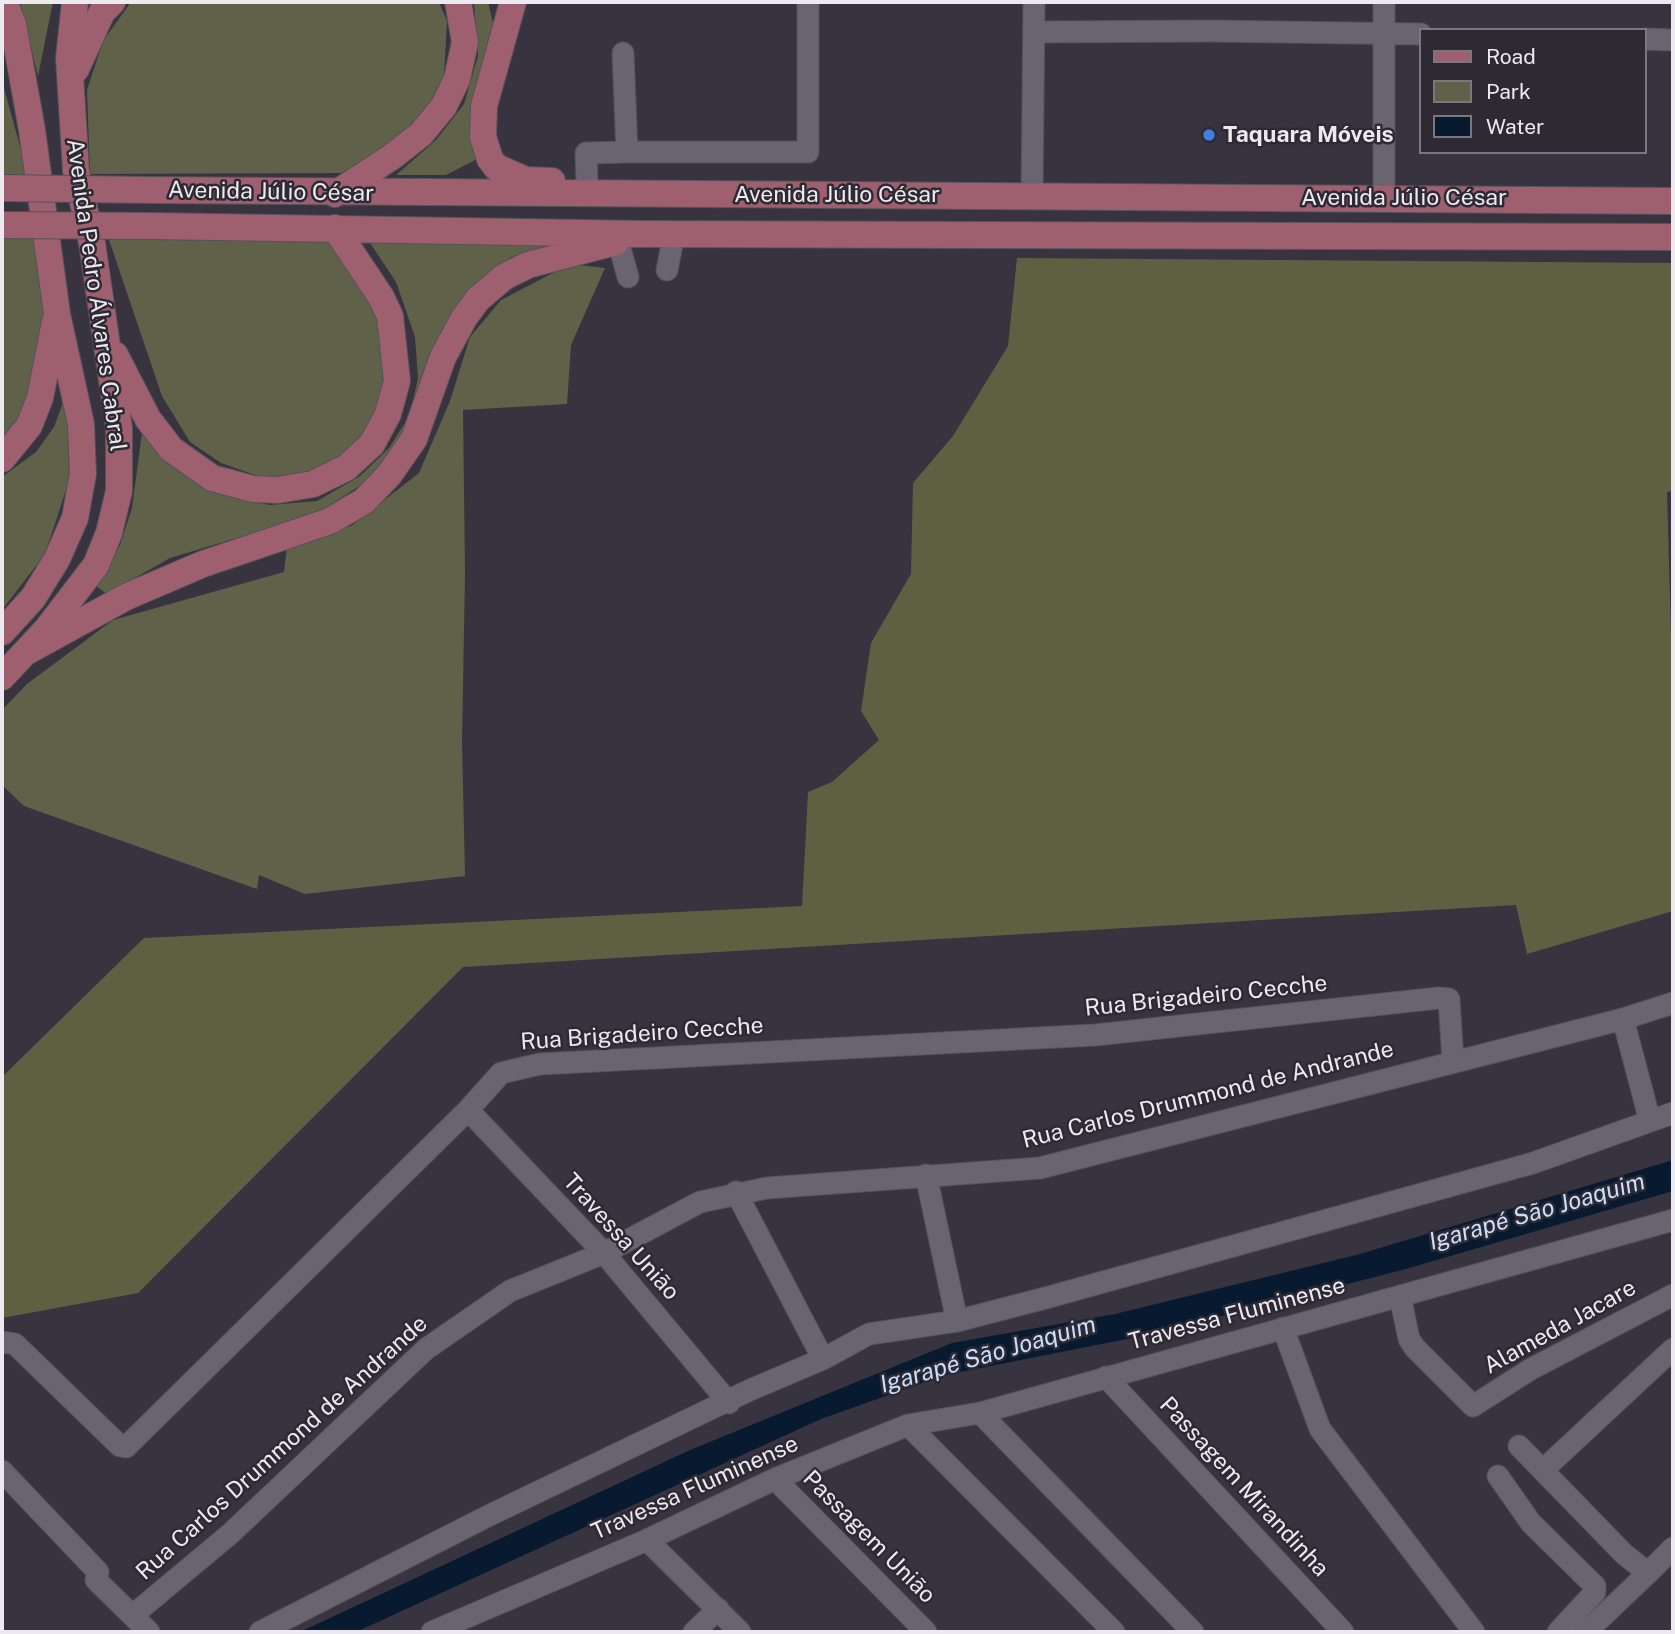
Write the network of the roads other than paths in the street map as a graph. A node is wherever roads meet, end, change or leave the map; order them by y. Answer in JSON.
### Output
{"nodes":[{"id":1,"x":4,"y":2,"type":"edge"},
{"id":2,"x":75,"y":2,"type":"edge"},
{"id":3,"x":112,"y":2,"type":"edge"},
{"id":4,"x":458,"y":2,"type":"edge"},
{"id":5,"x":513,"y":2,"type":"edge"},
{"id":6,"x":808,"y":2,"type":"edge"},
{"id":7,"x":1034,"y":2,"type":"edge"},
{"id":8,"x":1384,"y":2,"type":"edge"},
{"id":9,"x":1034,"y":33,"type":"junction"},
{"id":10,"x":1383,"y":34,"type":"junction"},
{"id":11,"x":1420,"y":34,"type":"edge"},
{"id":12,"x":2,"y":37,"type":"edge"},
{"id":13,"x":1647,"y":39,"type":"edge"},
{"id":14,"x":1673,"y":40,"type":"edge"},
{"id":15,"x":623,"y":53,"type":"dead end"},
{"id":16,"x":70,"y":83,"type":"junction"},
{"id":17,"x":32,"y":130,"type":"junction"},
{"id":18,"x":627,"y":152,"type":"junction"},
{"id":19,"x":587,"y":183,"type":"junction"},
{"id":20,"x":2,"y":188,"type":"edge"},
{"id":21,"x":335,"y":194,"type":"junction"},
{"id":22,"x":684,"y":195,"type":"junction"},
{"id":23,"x":1032,"y":196,"type":"junction"},
{"id":24,"x":1384,"y":197,"type":"junction"},
{"id":25,"x":1673,"y":201,"type":"edge"},
{"id":26,"x":2,"y":225,"type":"edge"},
{"id":27,"x":335,"y":228,"type":"junction"},
{"id":28,"x":643,"y":234,"type":"junction"},
{"id":29,"x":674,"y":234,"type":"junction"},
{"id":30,"x":1673,"y":237,"type":"edge"},
{"id":31,"x":618,"y":242,"type":"junction"},
{"id":32,"x":667,"y":270,"type":"dead end"},
{"id":33,"x":628,"y":277,"type":"dead end"},
{"id":34,"x":57,"y":314,"type":"junction"},
{"id":35,"x":106,"y":336,"type":"junction"},
{"id":36,"x":2,"y":459,"type":"edge"},
{"id":37,"x":2,"y":632,"type":"edge"},
{"id":38,"x":26,"y":652,"type":"junction"},
{"id":39,"x":2,"y":677,"type":"edge"},
{"id":40,"x":1673,"y":1003,"type":"edge"},
{"id":41,"x":1623,"y":1018,"type":"junction"},
{"id":42,"x":1453,"y":1061,"type":"junction"},
{"id":43,"x":468,"y":1110,"type":"junction"},
{"id":44,"x":1673,"y":1114,"type":"edge"},
{"id":45,"x":1650,"y":1122,"type":"junction"},
{"id":46,"x":926,"y":1175,"type":"junction"},
{"id":47,"x":736,"y":1192,"type":"junction"},
{"id":48,"x":1673,"y":1220,"type":"edge"},
{"id":49,"x":604,"y":1253,"type":"junction"},
{"id":50,"x":1400,"y":1296,"type":"junction"},
{"id":51,"x":1673,"y":1296,"type":"edge"},
{"id":52,"x":957,"y":1321,"type":"junction"},
{"id":53,"x":1283,"y":1328,"type":"junction"},
{"id":54,"x":2,"y":1342,"type":"edge"},
{"id":55,"x":1673,"y":1349,"type":"edge"},
{"id":56,"x":823,"y":1359,"type":"junction"},
{"id":57,"x":1107,"y":1377,"type":"junction"},
{"id":58,"x":729,"y":1403,"type":"junction"},
{"id":59,"x":981,"y":1413,"type":"junction"},
{"id":60,"x":908,"y":1425,"type":"junction"},
{"id":61,"x":1520,"y":1446,"type":"dead end"},
{"id":62,"x":1544,"y":1469,"type":"junction"},
{"id":63,"x":2,"y":1472,"type":"edge"},
{"id":64,"x":1498,"y":1476,"type":"dead end"},
{"id":65,"x":775,"y":1479,"type":"junction"},
{"id":66,"x":647,"y":1540,"type":"junction"},
{"id":67,"x":1673,"y":1548,"type":"edge"},
{"id":68,"x":1648,"y":1573,"type":"junction"},
{"id":69,"x":718,"y":1609,"type":"junction"},
{"id":70,"x":133,"y":1615,"type":"junction"},
{"id":71,"x":149,"y":1632,"type":"edge"},
{"id":72,"x":260,"y":1632,"type":"edge"},
{"id":73,"x":432,"y":1632,"type":"edge"},
{"id":74,"x":694,"y":1632,"type":"edge"},
{"id":75,"x":740,"y":1632,"type":"edge"},
{"id":76,"x":926,"y":1632,"type":"edge"},
{"id":77,"x":1114,"y":1632,"type":"edge"},
{"id":78,"x":1193,"y":1632,"type":"edge"},
{"id":79,"x":1343,"y":1632,"type":"edge"},
{"id":80,"x":1474,"y":1632,"type":"edge"},
{"id":81,"x":1558,"y":1632,"type":"edge"},
{"id":82,"x":1586,"y":1632,"type":"edge"}],
"edges":[{"from":1,"to":17,"type":"main road"},
{"from":2,"to":16,"type":"main road","name":"Avenida Pedro Álvares Cabral"},
{"from":3,"to":16,"type":"main road"},
{"from":4,"to":21,"type":"main road"},
{"from":5,"to":19,"type":"main road"},
{"from":6,"to":18,"type":"street"},
{"from":7,"to":9,"type":"street"},
{"from":8,"to":10,"type":"street"},
{"from":9,"to":10,"type":"street"},
{"from":9,"to":23,"type":"street"},
{"from":10,"to":11,"type":"street"},
{"from":10,"to":24,"type":"street"},
{"from":12,"to":17,"type":"main road"},
{"from":13,"to":14,"type":"street"},
{"from":15,"to":18,"type":"street"},
{"from":16,"to":35,"type":"main road","name":"Avenida Pedro Álvares Cabral"},
{"from":17,"to":34,"type":"main road","name":"Avenida Pedro Álvares Cabral"},
{"from":18,"to":19,"type":"street"},
{"from":19,"to":22,"type":"main road"},
{"from":20,"to":21,"type":"main road","name":"Avenida Júlio César","bridge":true},
{"from":21,"to":22,"type":"main road","name":"Avenida Júlio César"},
{"from":22,"to":23,"type":"main road","name":"Avenida Júlio César"},
{"from":23,"to":24,"type":"main road","name":"Avenida Júlio César"},
{"from":24,"to":25,"type":"main road","name":"Avenida Júlio César"},
{"from":26,"to":27,"type":"main road","name":"Avenida Júlio César","bridge":true},
{"from":27,"to":28,"type":"main road","name":"Avenida Júlio César"},
{"from":27,"to":35,"type":"main road"},
{"from":28,"to":29,"type":"main road","name":"Avenida Júlio César"},
{"from":28,"to":31,"type":"main road"},
{"from":29,"to":30,"type":"main road","name":"Avenida Júlio César"},
{"from":29,"to":32,"type":"street"},
{"from":31,"to":33,"type":"street"},
{"from":31,"to":38,"type":"main road"},
{"from":34,"to":36,"type":"main road"},
{"from":34,"to":37,"type":"main road","name":"Avenida Pedro Álvares Cabral"},
{"from":35,"to":38,"type":"main road","name":"Avenida Pedro Álvares Cabral"},
{"from":38,"to":39,"type":"main road","name":"Avenida Pedro Álvares Cabral"},
{"from":40,"to":41,"type":"street","name":"Rua Carlos Drummond de Andrande"},
{"from":41,"to":42,"type":"street","name":"Rua Carlos Drummond de Andrande"},
{"from":41,"to":45,"type":"street"},
{"from":42,"to":43,"type":"street","name":"Rua Brigadeiro Cecche"},
{"from":42,"to":46,"type":"street","name":"Rua Carlos Drummond de Andrande"},
{"from":43,"to":49,"type":"street","name":"Travessa União"},
{"from":43,"to":54,"type":"street","name":"Rua Brigadeiro Cecche"},
{"from":44,"to":45,"type":"street"},
{"from":45,"to":52,"type":"street"},
{"from":46,"to":47,"type":"street","name":"Rua Carlos Drummond de Andrande"},
{"from":46,"to":52,"type":"street"},
{"from":47,"to":49,"type":"street","name":"Rua Carlos Drummond de Andrande"},
{"from":47,"to":56,"type":"street"},
{"from":48,"to":50,"type":"street","name":"Travessa Fluminense"},
{"from":49,"to":58,"type":"street","name":"Travessa União"},
{"from":49,"to":70,"type":"street","name":"Rua Carlos Drummond de Andrande"},
{"from":50,"to":51,"type":"street","name":"Alameda Jacare"},
{"from":50,"to":53,"type":"street","name":"Travessa Fluminense"},
{"from":52,"to":56,"type":"street"},
{"from":53,"to":57,"type":"street","name":"Travessa Fluminense"},
{"from":53,"to":80,"type":"street"},
{"from":55,"to":62,"type":"street"},
{"from":56,"to":58,"type":"street"},
{"from":57,"to":59,"type":"street","name":"Travessa Fluminense"},
{"from":57,"to":79,"type":"street","name":"Passagem Mirandinha"},
{"from":58,"to":72,"type":"street"},
{"from":59,"to":60,"type":"street","name":"Travessa Fluminense"},
{"from":59,"to":78,"type":"street"},
{"from":60,"to":65,"type":"street","name":"Travessa Fluminense"},
{"from":60,"to":77,"type":"street"},
{"from":61,"to":62,"type":"street"},
{"from":62,"to":68,"type":"street"},
{"from":63,"to":70,"type":"street"},
{"from":64,"to":81,"type":"street"},
{"from":65,"to":66,"type":"street","name":"Travessa Fluminense"},
{"from":65,"to":76,"type":"street","name":"Passagem União"},
{"from":66,"to":69,"type":"street"},
{"from":66,"to":73,"type":"street","name":"Travessa Fluminense"},
{"from":67,"to":68,"type":"street"},
{"from":68,"to":82,"type":"street"},
{"from":69,"to":74,"type":"street"},
{"from":69,"to":75,"type":"street"},
{"from":70,"to":71,"type":"street"}]}
